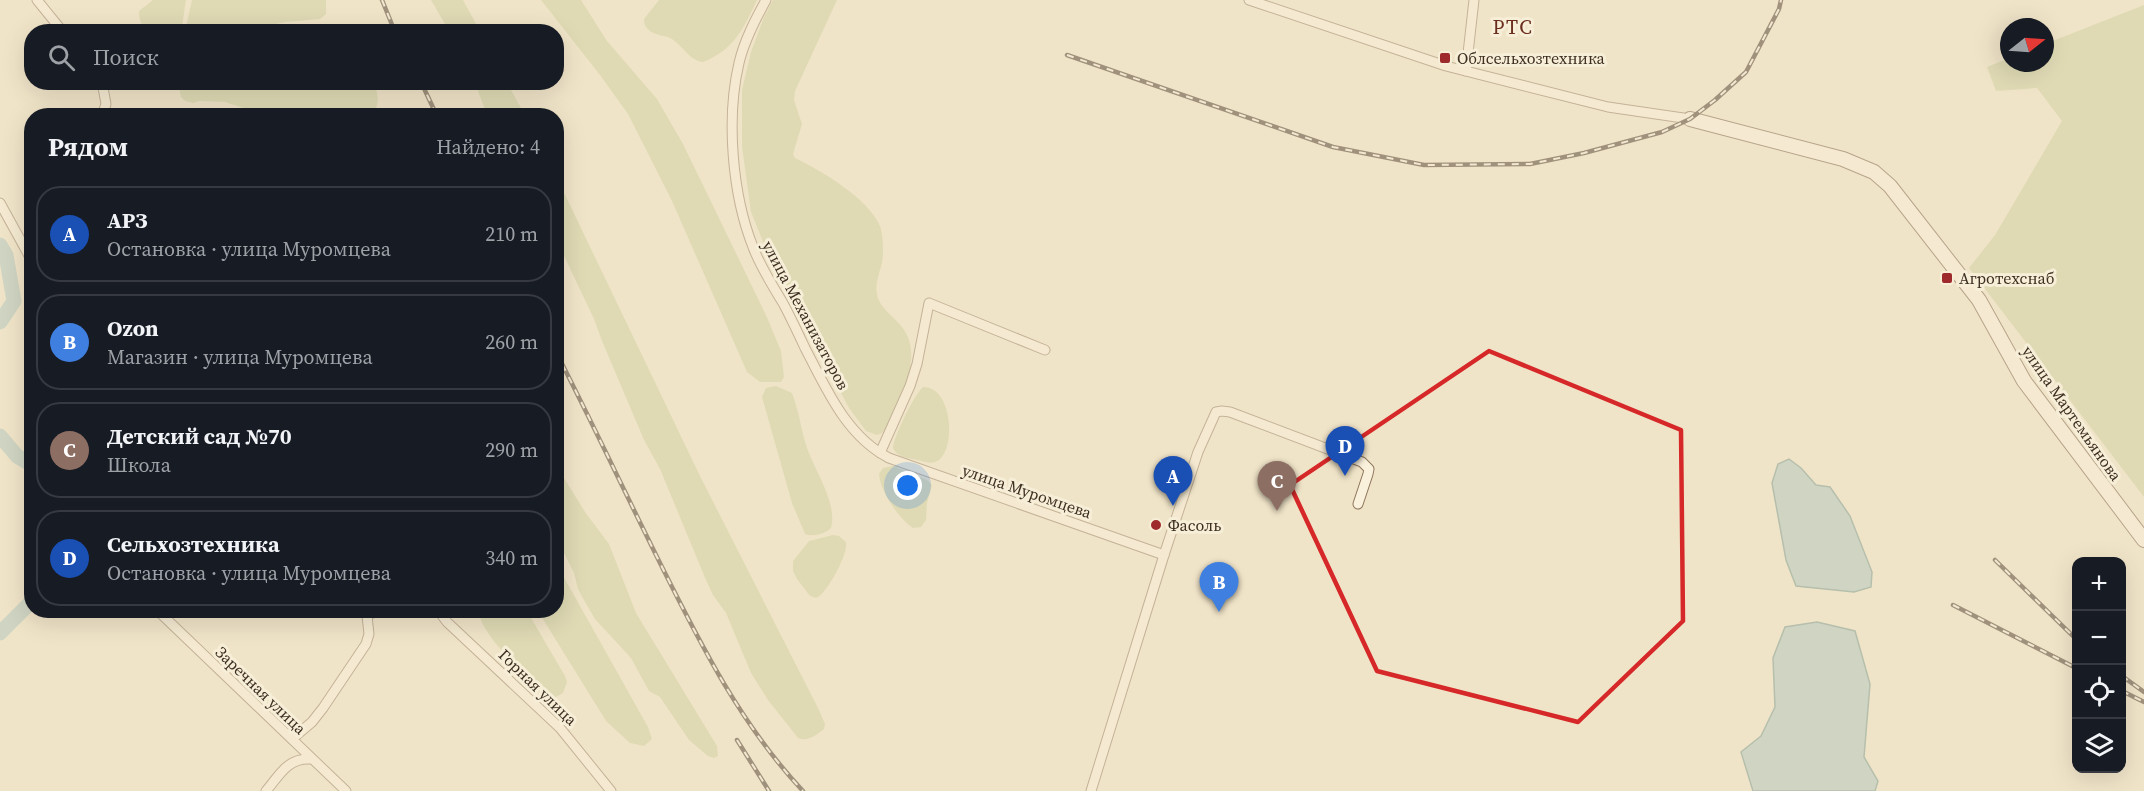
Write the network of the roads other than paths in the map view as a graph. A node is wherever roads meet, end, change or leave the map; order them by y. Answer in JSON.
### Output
{"nodes":[{"id":1,"x":37,"y":0,"type":"edge"},
{"id":2,"x":765,"y":0,"type":"edge"},
{"id":3,"x":1249,"y":0,"type":"edge"},
{"id":4,"x":1474,"y":0,"type":"edge"},
{"id":5,"x":56,"y":24,"type":"edge"},
{"id":6,"x":1466,"y":71,"type":"junction"},
{"id":7,"x":103,"y":90,"type":"edge"},
{"id":8,"x":105,"y":108,"type":"edge"},
{"id":9,"x":1690,"y":119,"type":"joint"},
{"id":10,"x":0,"y":203,"type":"edge"},
{"id":11,"x":24,"y":246,"type":"edge"},
{"id":12,"x":1045,"y":350,"type":"dead end"},
{"id":13,"x":880,"y":453,"type":"junction"},
{"id":14,"x":1358,"y":504,"type":"dead end"},
{"id":15,"x":2144,"y":540,"type":"edge"},
{"id":16,"x":1164,"y":555,"type":"junction"},
{"id":17,"x":165,"y":618,"type":"edge"},
{"id":18,"x":367,"y":618,"type":"edge"},
{"id":19,"x":444,"y":618,"type":"edge"},
{"id":20,"x":291,"y":739,"type":"junction"},
{"id":21,"x":310,"y":759,"type":"junction"},
{"id":22,"x":266,"y":791,"type":"edge"},
{"id":23,"x":346,"y":791,"type":"edge"},
{"id":24,"x":611,"y":791,"type":"edge"},
{"id":25,"x":1091,"y":791,"type":"edge"}],
"edges":[{"from":1,"to":5,"type":"street"},
{"from":2,"to":13,"type":"street","name":"улица Механизаторов"},
{"from":3,"to":6,"type":"street"},
{"from":4,"to":6,"type":"street"},
{"from":6,"to":9,"type":"street"},
{"from":7,"to":8,"type":"street"},
{"from":9,"to":15,"type":"street","name":"улица Мартемьянова"},
{"from":10,"to":11,"type":"street"},
{"from":12,"to":13,"type":"street"},
{"from":13,"to":16,"type":"street","name":"улица Муромцева"},
{"from":14,"to":16,"type":"street"},
{"from":16,"to":25,"type":"street"},
{"from":17,"to":20,"type":"street","name":"Заречная улица"},
{"from":18,"to":20,"type":"street"},
{"from":19,"to":24,"type":"street","name":"Горная улица"},
{"from":20,"to":21,"type":"street","name":"Заречная улица"},
{"from":21,"to":22,"type":"street"},
{"from":21,"to":23,"type":"street","name":"Заречная улица"}]}
